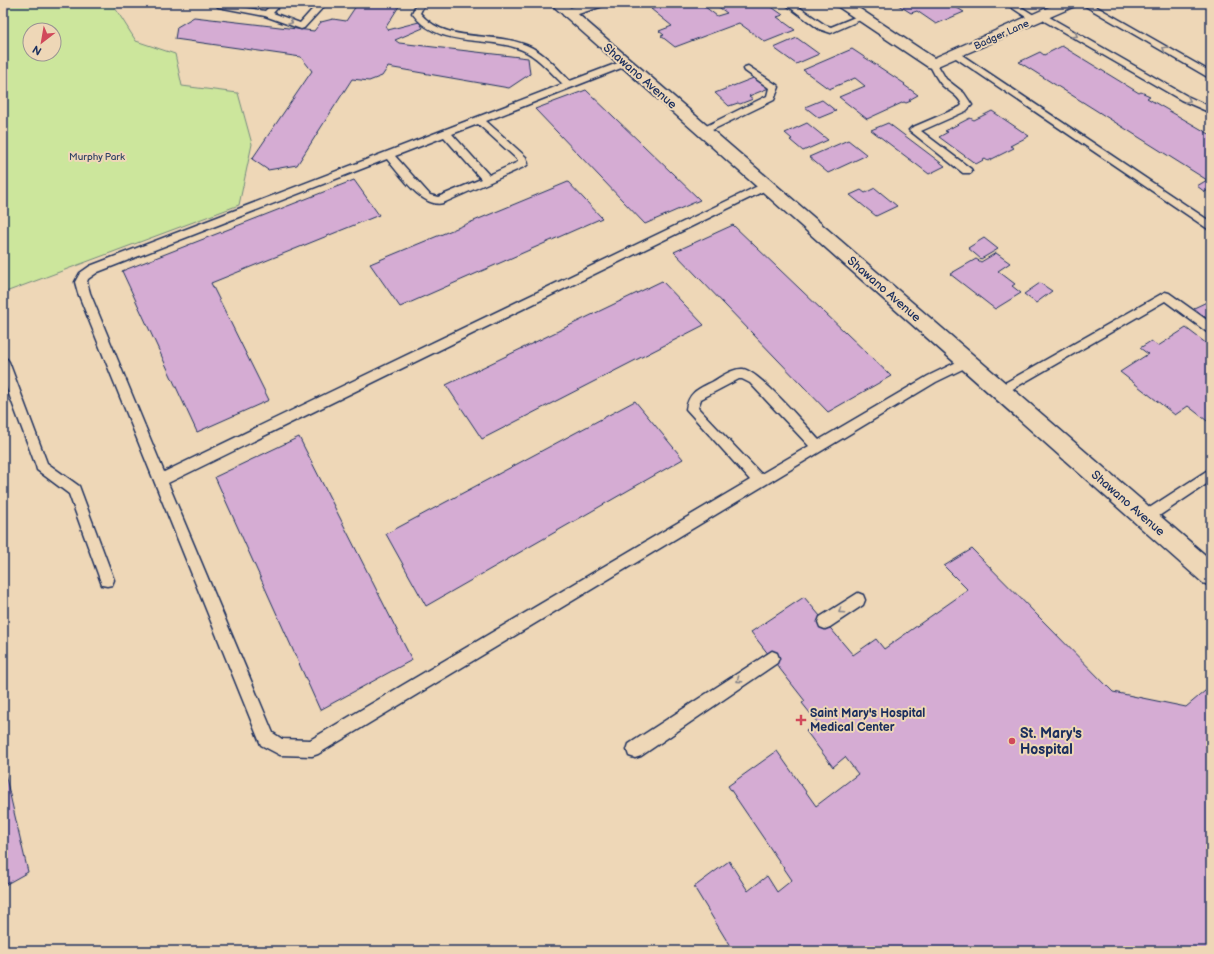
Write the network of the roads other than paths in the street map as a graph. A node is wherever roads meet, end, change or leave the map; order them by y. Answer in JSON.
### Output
{"nodes":[{"id":1,"x":278,"y":3,"type":"edge"},
{"id":2,"x":323,"y":3,"type":"edge"},
{"id":3,"x":421,"y":3,"type":"edge"},
{"id":4,"x":598,"y":3,"type":"edge"},
{"id":5,"x":788,"y":3,"type":"edge"},
{"id":6,"x":842,"y":3,"type":"edge"},
{"id":7,"x":1008,"y":3,"type":"edge"},
{"id":8,"x":1070,"y":3,"type":"edge"},
{"id":9,"x":1084,"y":3,"type":"edge"},
{"id":10,"x":221,"y":5,"type":"dead end"},
{"id":11,"x":563,"y":8,"type":"edge"},
{"id":12,"x":267,"y":14,"type":"junction"},
{"id":13,"x":863,"y":17,"type":"junction"},
{"id":14,"x":1038,"y":17,"type":"junction"},
{"id":15,"x":956,"y":54,"type":"junction"},
{"id":16,"x":626,"y":63,"type":"junction"},
{"id":17,"x":933,"y":64,"type":"junction"},
{"id":18,"x":748,"y":69,"type":"dead end"},
{"id":19,"x":1211,"y":76,"type":"edge"},
{"id":20,"x":569,"y":85,"type":"junction"},
{"id":21,"x":1211,"y":110,"type":"edge"},
{"id":22,"x":480,"y":120,"type":"junction"},
{"id":23,"x":702,"y":131,"type":"junction"},
{"id":24,"x":446,"y":133,"type":"junction"},
{"id":25,"x":389,"y":155,"type":"junction"},
{"id":26,"x":967,"y":171,"type":"dead end"},
{"id":27,"x":488,"y":180,"type":"junction"},
{"id":28,"x":766,"y":186,"type":"junction"},
{"id":29,"x":1211,"y":227,"type":"edge"},
{"id":30,"x":1211,"y":328,"type":"edge"},
{"id":31,"x":3,"y":362,"type":"edge"},
{"id":32,"x":967,"y":362,"type":"junction"},
{"id":33,"x":1000,"y":391,"type":"junction"},
{"id":34,"x":818,"y":447,"type":"junction"},
{"id":35,"x":1211,"y":474,"type":"edge"},
{"id":36,"x":161,"y":480,"type":"junction"},
{"id":37,"x":760,"y":482,"type":"junction"},
{"id":38,"x":1145,"y":518,"type":"junction"},
{"id":39,"x":1211,"y":575,"type":"edge"},
{"id":40,"x":107,"y":580,"type":"dead end"},
{"id":41,"x":858,"y":600,"type":"dead end"},
{"id":42,"x":825,"y":622,"type":"dead end"},
{"id":43,"x":772,"y":658,"type":"dead end"},
{"id":44,"x":635,"y":750,"type":"dead end"}],
"edges":[{"from":1,"to":12,"type":"lane"},
{"from":12,"to":2,"type":"lane","one_way":true},
{"from":3,"to":20,"type":"lane"},
{"from":4,"to":11,"type":"main road"},
{"from":5,"to":13,"type":"lane"},
{"from":6,"to":13,"type":"main road"},
{"from":7,"to":14,"type":"lane"},
{"from":8,"to":14,"type":"main road","name":"Badger Lane"},
{"from":19,"to":9,"type":"lane","one_way":true},
{"from":10,"to":12,"type":"lane"},
{"from":11,"to":16,"type":"main road","name":"Shawano Avenue"},
{"from":13,"to":17,"type":"main road"},
{"from":14,"to":15,"type":"main road","name":"Badger Lane"},
{"from":14,"to":21,"type":"lane","one_way":true},
{"from":15,"to":17,"type":"main road","name":"Badger Lane"},
{"from":15,"to":29,"type":"lane"},
{"from":16,"to":20,"type":"lane"},
{"from":16,"to":23,"type":"main road","name":"Shawano Avenue"},
{"from":17,"to":26,"type":"lane"},
{"from":18,"to":23,"type":"lane"},
{"from":20,"to":22,"type":"lane"},
{"from":22,"to":24,"type":"lane"},
{"from":22,"to":27,"type":"lane"},
{"from":23,"to":28,"type":"main road","name":"Shawano Avenue"},
{"from":24,"to":25,"type":"lane"},
{"from":24,"to":27,"type":"lane"},
{"from":25,"to":27,"type":"lane"},
{"from":25,"to":36,"type":"lane"},
{"from":28,"to":32,"type":"main road","name":"Shawano Avenue"},
{"from":28,"to":36,"type":"lane"},
{"from":30,"to":33,"type":"lane"},
{"from":31,"to":40,"type":"lane"},
{"from":32,"to":33,"type":"main road","name":"Shawano Avenue"},
{"from":32,"to":34,"type":"lane"},
{"from":33,"to":38,"type":"main road","name":"Shawano Avenue"},
{"from":34,"to":37,"type":"lane"},
{"from":34,"to":37,"type":"lane"},
{"from":35,"to":38,"type":"lane"},
{"from":36,"to":37,"type":"lane"},
{"from":38,"to":39,"type":"main road","name":"Shawano Avenue"},
{"from":41,"to":42,"type":"lane","one_way":true},
{"from":43,"to":44,"type":"lane","one_way":true}]}
